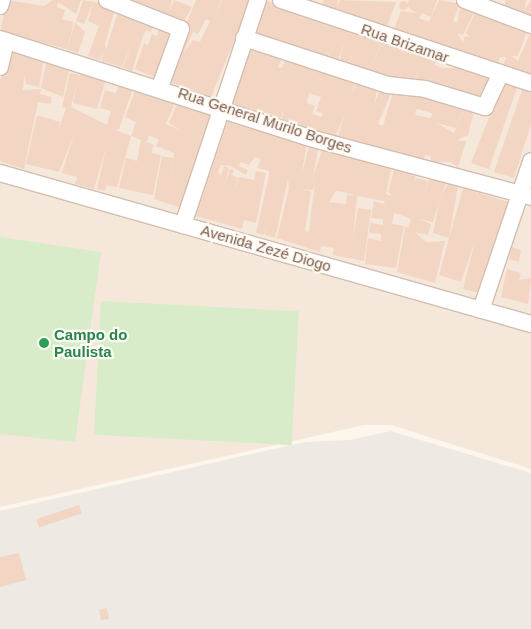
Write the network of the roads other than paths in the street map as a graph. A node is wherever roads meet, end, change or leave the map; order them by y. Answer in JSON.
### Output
{"nodes":[{"id":1,"x":2,"y":0,"type":"edge"},
{"id":2,"x":106,"y":0,"type":"edge"},
{"id":3,"x":258,"y":0,"type":"edge"},
{"id":4,"x":281,"y":0,"type":"edge"},
{"id":5,"x":465,"y":0,"type":"edge"},
{"id":6,"x":0,"y":6,"type":"edge"},
{"id":7,"x":531,"y":25,"type":"edge"},
{"id":8,"x":244,"y":38,"type":"junction"},
{"id":9,"x":3,"y":40,"type":"edge"},
{"id":10,"x":0,"y":67,"type":"edge"},
{"id":11,"x":500,"y":75,"type":"junction"},
{"id":12,"x":531,"y":83,"type":"edge"},
{"id":13,"x":160,"y":86,"type":"junction"},
{"id":14,"x":222,"y":107,"type":"junction"},
{"id":15,"x":531,"y":161,"type":"edge"},
{"id":16,"x":0,"y":173,"type":"edge"},
{"id":17,"x":526,"y":195,"type":"edge"},
{"id":18,"x":183,"y":225,"type":"junction"},
{"id":19,"x":481,"y":310,"type":"junction"},
{"id":20,"x":531,"y":324,"type":"edge"}],
"edges":[{"from":1,"to":6,"type":"street"},
{"from":2,"to":13,"type":"street"},
{"from":3,"to":8,"type":"street"},
{"from":4,"to":11,"type":"street","name":"Rua Brizamar"},
{"from":5,"to":7,"type":"street"},
{"from":8,"to":11,"type":"street"},
{"from":8,"to":14,"type":"street"},
{"from":9,"to":10,"type":"street"},
{"from":9,"to":13,"type":"street","name":"Rua General Murilo Borges"},
{"from":11,"to":12,"type":"street","name":"Rua Brizamar"},
{"from":13,"to":14,"type":"street","name":"Rua General Murilo Borges"},
{"from":14,"to":17,"type":"street","name":"Rua General Murilo Borges"},
{"from":14,"to":18,"type":"street"},
{"from":15,"to":17,"type":"street"},
{"from":16,"to":18,"type":"street","name":"Avenida Zezé Diogo"},
{"from":17,"to":19,"type":"street"},
{"from":18,"to":19,"type":"street","name":"Avenida Zezé Diogo"},
{"from":19,"to":20,"type":"street","name":"Avenida Zezé Diogo"}]}
